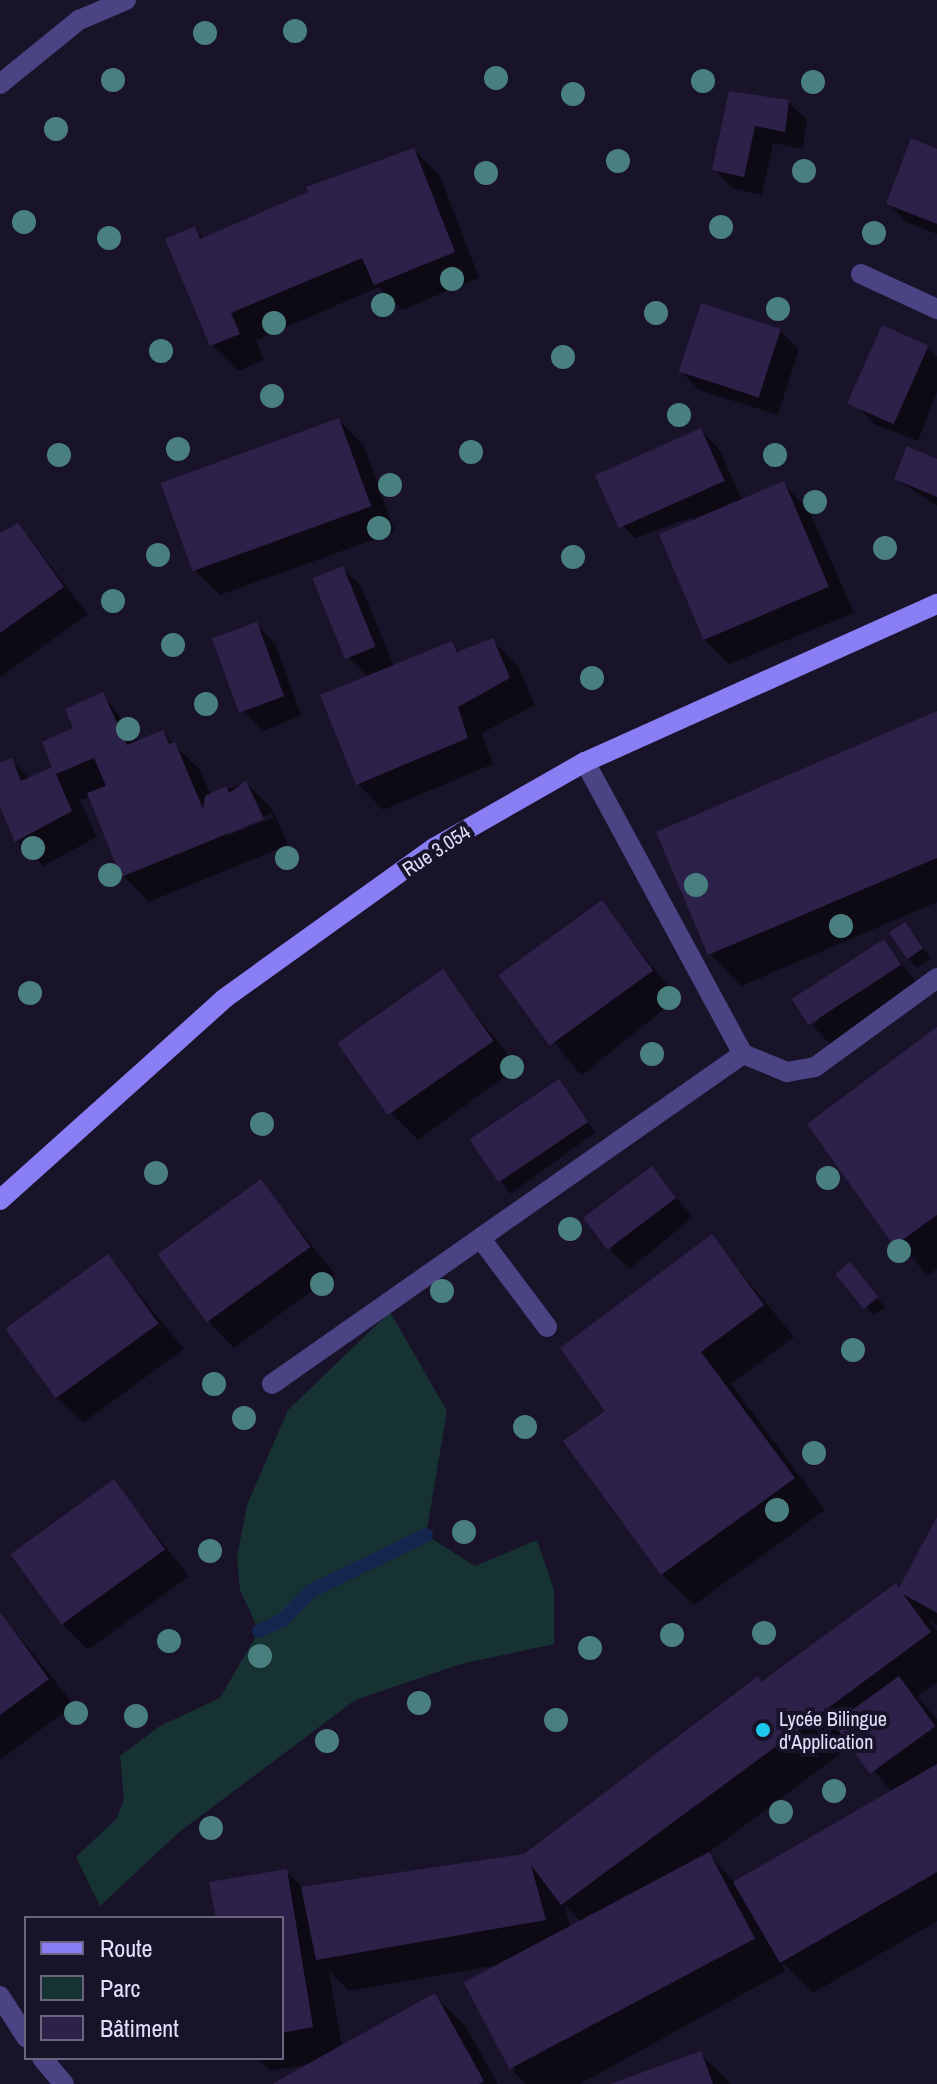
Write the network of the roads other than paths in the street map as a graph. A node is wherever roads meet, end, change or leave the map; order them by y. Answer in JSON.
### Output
{"nodes":[{"id":1,"x":126,"y":0,"type":"edge"},
{"id":2,"x":0,"y":84,"type":"edge"},
{"id":3,"x":861,"y":274,"type":"dead end"},
{"id":4,"x":937,"y":309,"type":"edge"},
{"id":5,"x":937,"y":604,"type":"edge"},
{"id":6,"x":585,"y":762,"type":"junction"},
{"id":7,"x":937,"y":978,"type":"edge"},
{"id":8,"x":743,"y":1054,"type":"junction"},
{"id":9,"x":0,"y":1200,"type":"edge"},
{"id":10,"x":481,"y":1239,"type":"junction"},
{"id":11,"x":547,"y":1327,"type":"dead end"},
{"id":12,"x":272,"y":1384,"type":"dead end"},
{"id":13,"x":0,"y":1996,"type":"edge"},
{"id":14,"x":24,"y":2034,"type":"edge"},
{"id":15,"x":44,"y":2060,"type":"edge"},
{"id":16,"x":64,"y":2084,"type":"edge"}],
"edges":[{"from":1,"to":2,"type":"street"},
{"from":3,"to":4,"type":"street"},
{"from":5,"to":6,"type":"street","name":"Rue 3.054"},
{"from":6,"to":8,"type":"street"},
{"from":6,"to":9,"type":"street","name":"Rue 3.054"},
{"from":7,"to":8,"type":"street"},
{"from":8,"to":10,"type":"street"},
{"from":10,"to":11,"type":"street"},
{"from":10,"to":12,"type":"street"},
{"from":13,"to":14,"type":"street"},
{"from":15,"to":16,"type":"street"}]}
